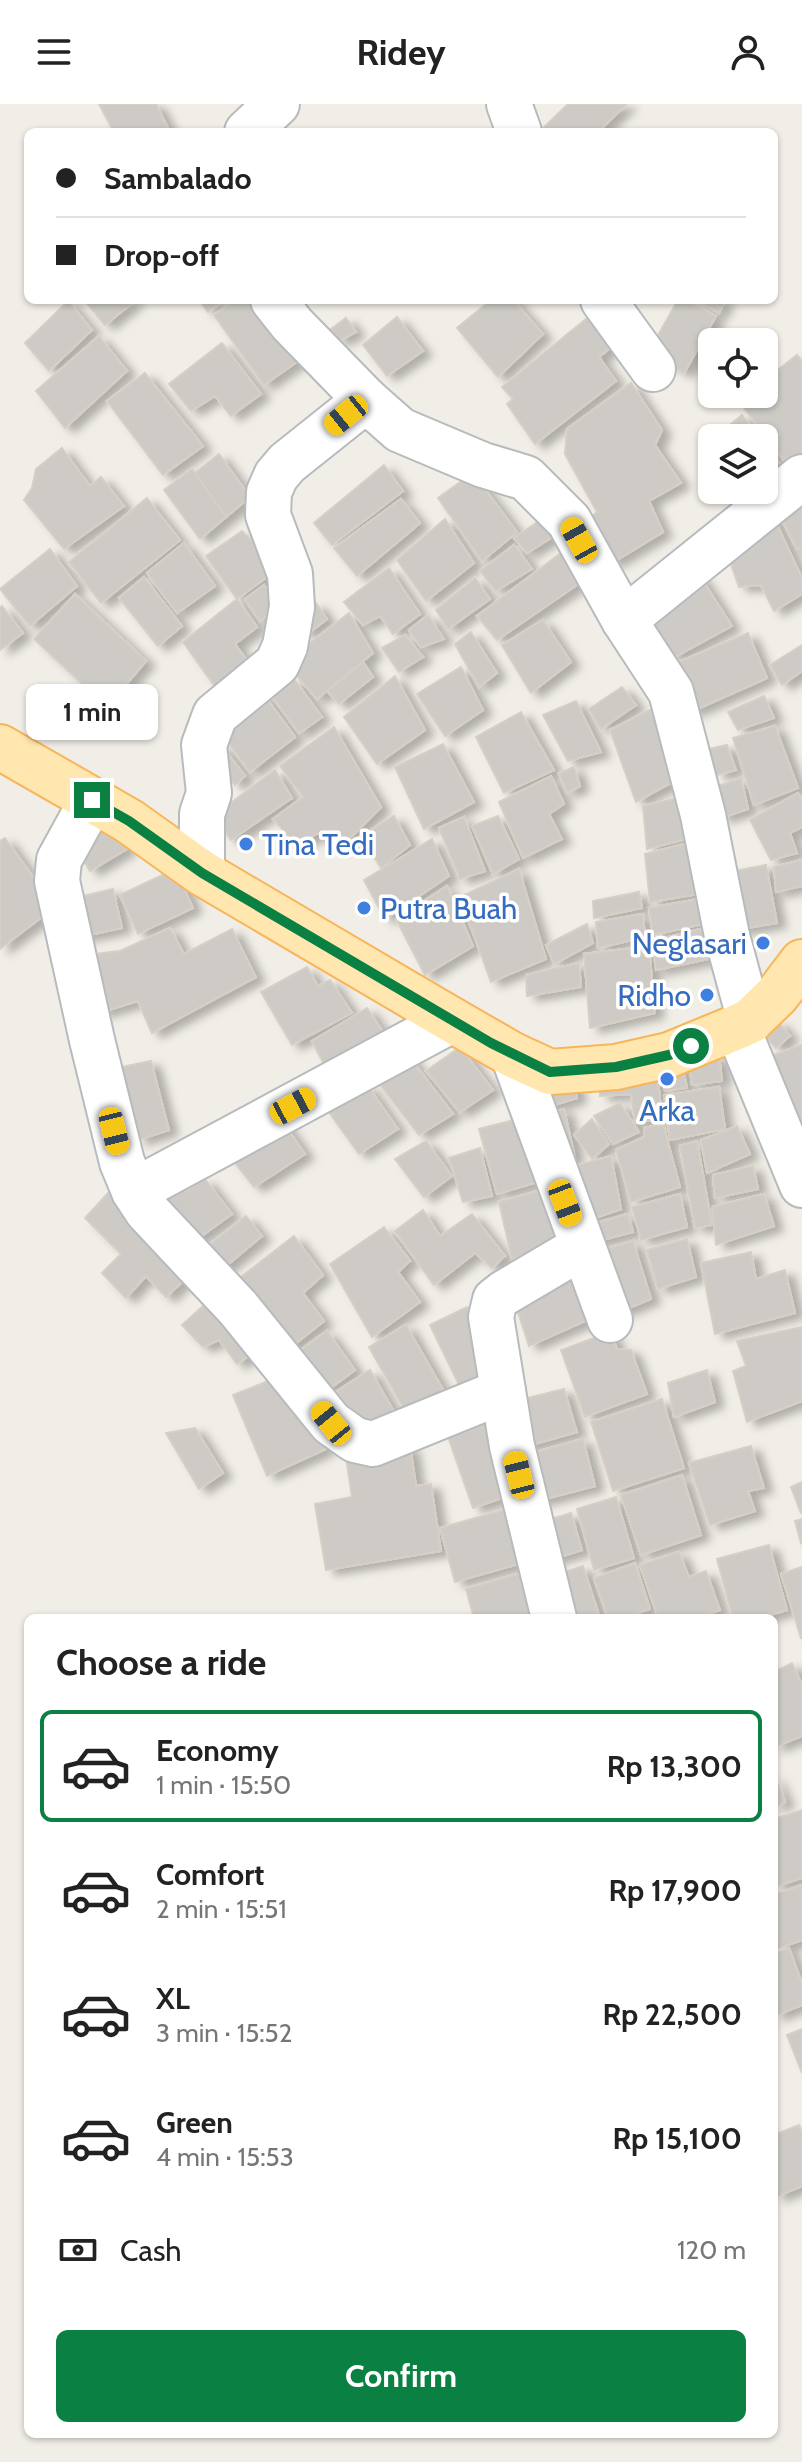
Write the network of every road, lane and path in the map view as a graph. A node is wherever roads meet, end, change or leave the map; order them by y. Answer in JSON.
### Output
{"nodes":[{"id":1,"x":277,"y":104,"type":"edge"},
{"id":2,"x":509,"y":104,"type":"edge"},
{"id":3,"x":251,"y":128,"type":"edge"},
{"id":4,"x":518,"y":128,"type":"edge"},
{"id":5,"x":276,"y":304,"type":"edge"},
{"id":6,"x":606,"y":304,"type":"edge"},
{"id":7,"x":653,"y":369,"type":"dead end"},
{"id":8,"x":366,"y":400,"type":"junction"},
{"id":9,"x":802,"y":477,"type":"edge"},
{"id":10,"x":624,"y":620,"type":"junction"},
{"id":11,"x":0,"y":747,"type":"edge"},
{"id":12,"x":92,"y":800,"type":"junction"},
{"id":13,"x":202,"y":873,"type":"junction"},
{"id":14,"x":802,"y":962,"type":"edge"},
{"id":15,"x":452,"y":1020,"type":"junction"},
{"id":16,"x":743,"y":1024,"type":"junction"},
{"id":17,"x":513,"y":1055,"type":"junction"},
{"id":18,"x":802,"y":1185,"type":"edge"},
{"id":19,"x":134,"y":1191,"type":"junction"},
{"id":20,"x":582,"y":1247,"type":"junction"},
{"id":21,"x":610,"y":1320,"type":"dead end"},
{"id":22,"x":503,"y":1391,"type":"junction"},
{"id":23,"x":553,"y":1614,"type":"edge"}],
"edges":[{"from":1,"to":3,"type":"street"},
{"from":2,"to":4,"type":"street"},
{"from":5,"to":8,"type":"street"},
{"from":6,"to":7,"type":"street"},
{"from":8,"to":10,"type":"street"},
{"from":8,"to":13,"type":"street"},
{"from":9,"to":10,"type":"street"},
{"from":10,"to":16,"type":"street"},
{"from":11,"to":12,"type":"main road"},
{"from":12,"to":13,"type":"main road"},
{"from":12,"to":19,"type":"street"},
{"from":13,"to":15,"type":"main road"},
{"from":14,"to":16,"type":"main road"},
{"from":15,"to":17,"type":"main road"},
{"from":15,"to":19,"type":"street"},
{"from":16,"to":17,"type":"main road"},
{"from":16,"to":18,"type":"street"},
{"from":17,"to":20,"type":"street"},
{"from":19,"to":22,"type":"street"},
{"from":20,"to":21,"type":"street"},
{"from":20,"to":22,"type":"street"},
{"from":22,"to":23,"type":"street"}]}
